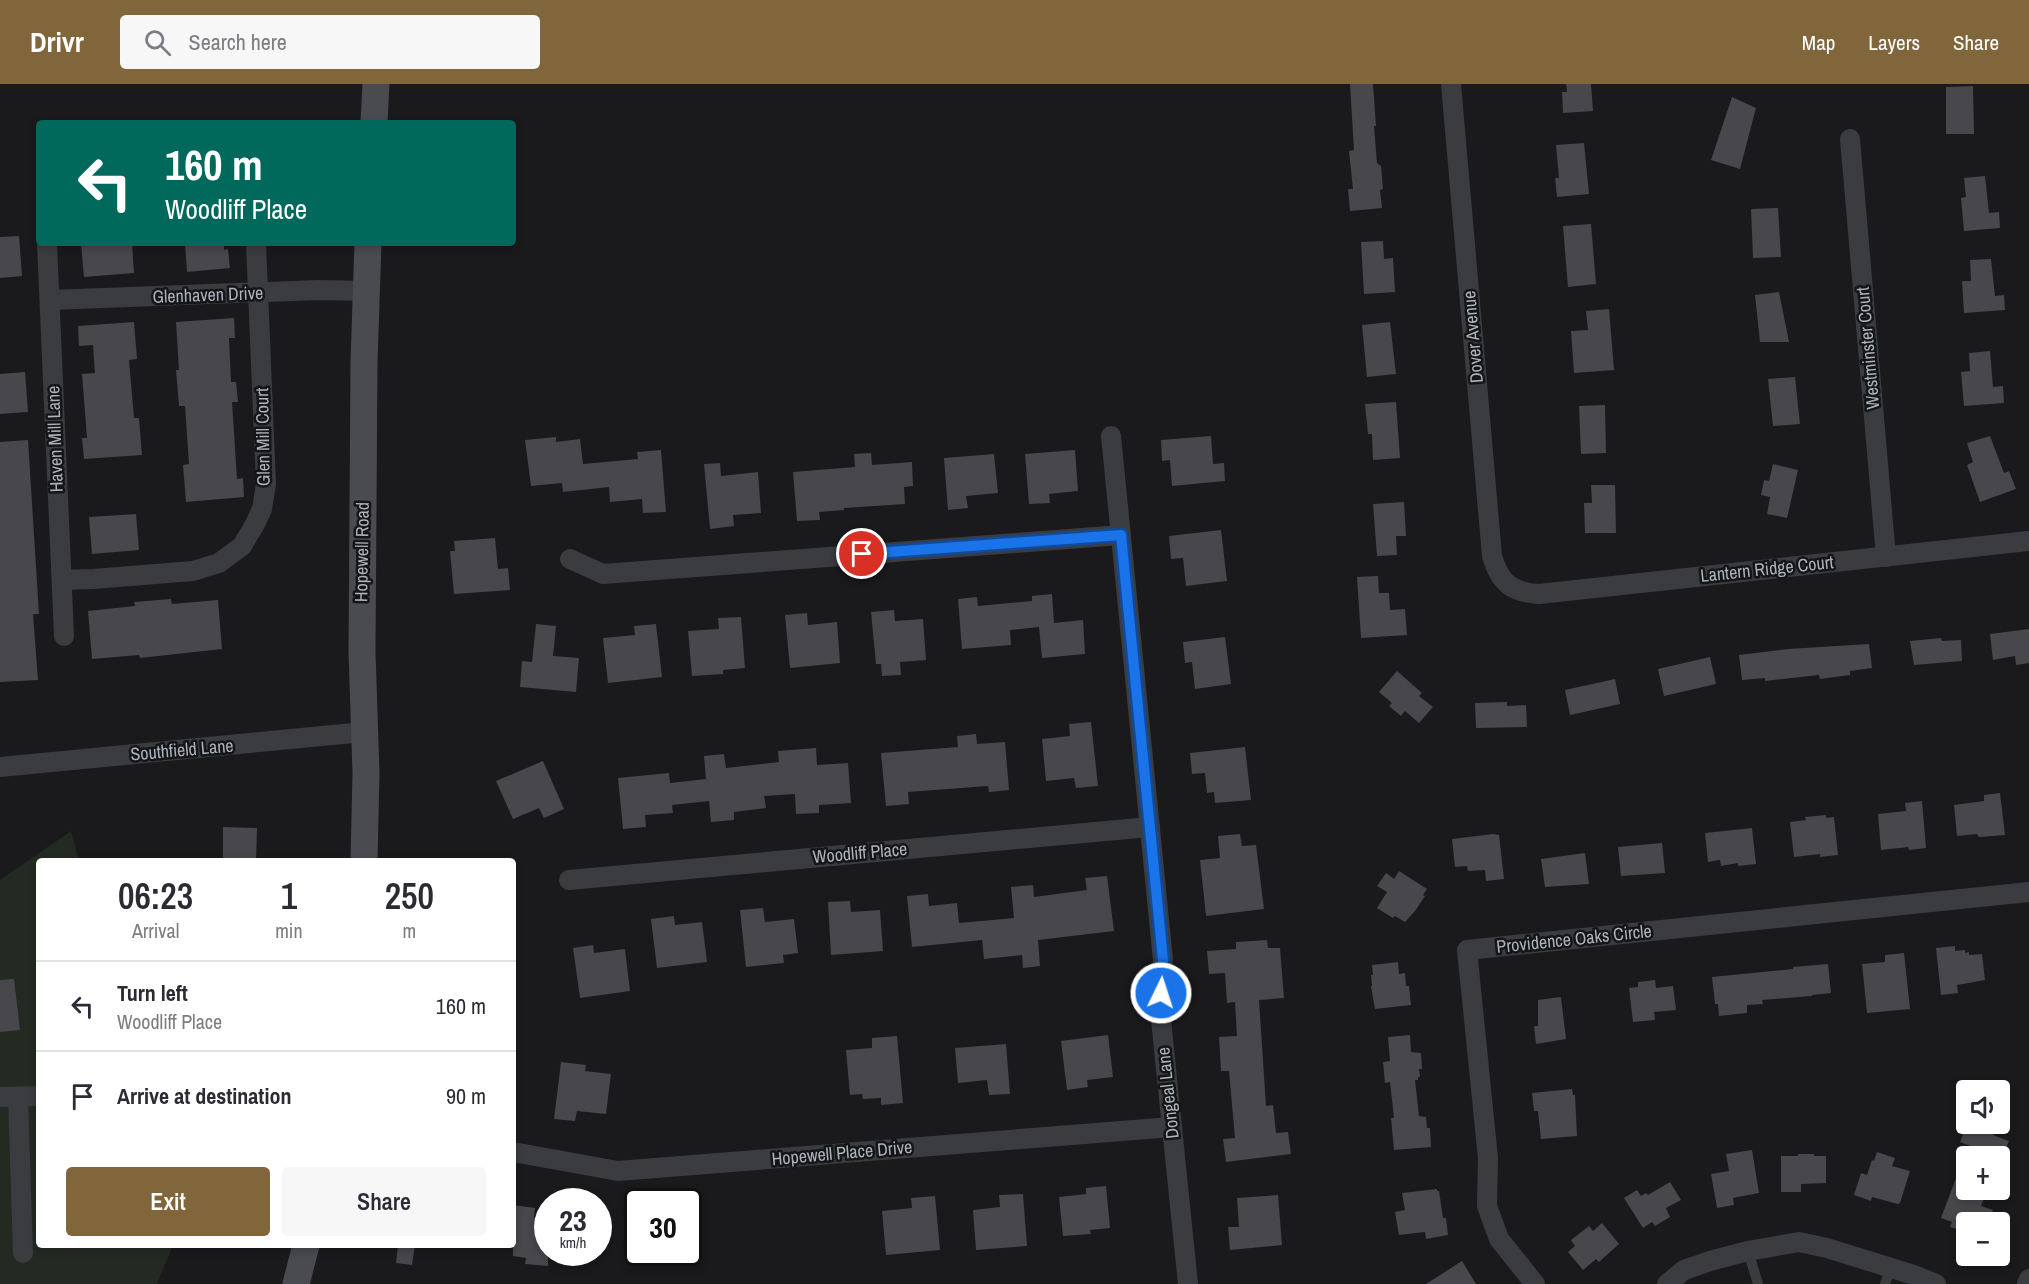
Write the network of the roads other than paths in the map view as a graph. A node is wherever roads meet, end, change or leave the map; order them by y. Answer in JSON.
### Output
{"nodes":[{"id":1,"x":376,"y":84,"type":"edge"},
{"id":2,"x":1451,"y":84,"type":"edge"},
{"id":3,"x":374,"y":120,"type":"edge"},
{"id":4,"x":1850,"y":140,"type":"dead end"},
{"id":5,"x":47,"y":246,"type":"edge"},
{"id":6,"x":256,"y":246,"type":"edge"},
{"id":7,"x":368,"y":246,"type":"edge"},
{"id":8,"x":366,"y":291,"type":"junction"},
{"id":9,"x":259,"y":293,"type":"junction"},
{"id":10,"x":50,"y":300,"type":"junction"},
{"id":11,"x":1112,"y":436,"type":"dead end"},
{"id":12,"x":1121,"y":535,"type":"junction"},
{"id":13,"x":2029,"y":541,"type":"edge"},
{"id":14,"x":1886,"y":556,"type":"junction"},
{"id":15,"x":570,"y":559,"type":"dead end"},
{"id":16,"x":62,"y":580,"type":"junction"},
{"id":17,"x":1507,"y":585,"type":"joint"},
{"id":18,"x":63,"y":636,"type":"dead end"},
{"id":19,"x":364,"y":732,"type":"junction"},
{"id":20,"x":0,"y":767,"type":"edge"},
{"id":21,"x":1150,"y":827,"type":"junction"},
{"id":22,"x":364,"y":858,"type":"edge"},
{"id":23,"x":569,"y":879,"type":"dead end"},
{"id":24,"x":2029,"y":892,"type":"edge"},
{"id":25,"x":36,"y":1096,"type":"edge"},
{"id":26,"x":9,"y":1097,"type":"edge"},
{"id":27,"x":1172,"y":1127,"type":"junction"},
{"id":28,"x":516,"y":1153,"type":"edge"},
{"id":29,"x":305,"y":1248,"type":"edge"},
{"id":30,"x":1748,"y":1251,"type":"junction"},
{"id":31,"x":23,"y":1253,"type":"dead end"},
{"id":32,"x":1888,"y":1276,"type":"edge"},
{"id":33,"x":2029,"y":1279,"type":"edge"},
{"id":34,"x":296,"y":1284,"type":"edge"},
{"id":35,"x":1188,"y":1284,"type":"edge"},
{"id":36,"x":1535,"y":1284,"type":"edge"},
{"id":37,"x":1667,"y":1284,"type":"edge"},
{"id":38,"x":1758,"y":1284,"type":"edge"},
{"id":39,"x":1936,"y":1284,"type":"edge"},
{"id":40,"x":2027,"y":1284,"type":"edge"}],
"edges":[{"from":1,"to":3,"type":"street"},
{"from":2,"to":17,"type":"street","name":"Dover Avenue"},
{"from":4,"to":14,"type":"street","name":"Westminster Court"},
{"from":5,"to":10,"type":"street","name":"Haven Mill Lane"},
{"from":6,"to":9,"type":"street","name":"Glen Mill Court"},
{"from":7,"to":8,"type":"street","name":"Hopewell Road"},
{"from":8,"to":9,"type":"street","name":"Glenhaven Drive"},
{"from":8,"to":19,"type":"street","name":"Hopewell Road"},
{"from":9,"to":10,"type":"street","name":"Glenhaven Drive"},
{"from":9,"to":16,"type":"street","name":"Glen Mill Court"},
{"from":10,"to":16,"type":"street","name":"Haven Mill Lane"},
{"from":11,"to":12,"type":"street","name":"Dongeal Lane"},
{"from":12,"to":15,"type":"street"},
{"from":12,"to":21,"type":"street","name":"Dongeal Lane"},
{"from":13,"to":14,"type":"street","name":"Lantern Ridge Court"},
{"from":14,"to":17,"type":"street","name":"Lantern Ridge Court"},
{"from":16,"to":18,"type":"street","name":"Haven Mill Lane"},
{"from":19,"to":20,"type":"street","name":"Southfield Lane"},
{"from":19,"to":22,"type":"street","name":"Hopewell Road"},
{"from":21,"to":23,"type":"street","name":"Woodliff Place"},
{"from":21,"to":27,"type":"street","name":"Dongeal Lane"},
{"from":24,"to":36,"type":"street","name":"Providence Oaks Circle"},
{"from":25,"to":26,"type":"street"},
{"from":26,"to":31,"type":"street"},
{"from":27,"to":28,"type":"street","name":"Hopewell Place Drive"},
{"from":27,"to":35,"type":"street","name":"Dongeal Lane"},
{"from":29,"to":34,"type":"street"},
{"from":30,"to":32,"type":"street"},
{"from":30,"to":37,"type":"street"},
{"from":30,"to":38,"type":"lane"},
{"from":32,"to":39,"type":"street"},
{"from":33,"to":40,"type":"street"}]}
